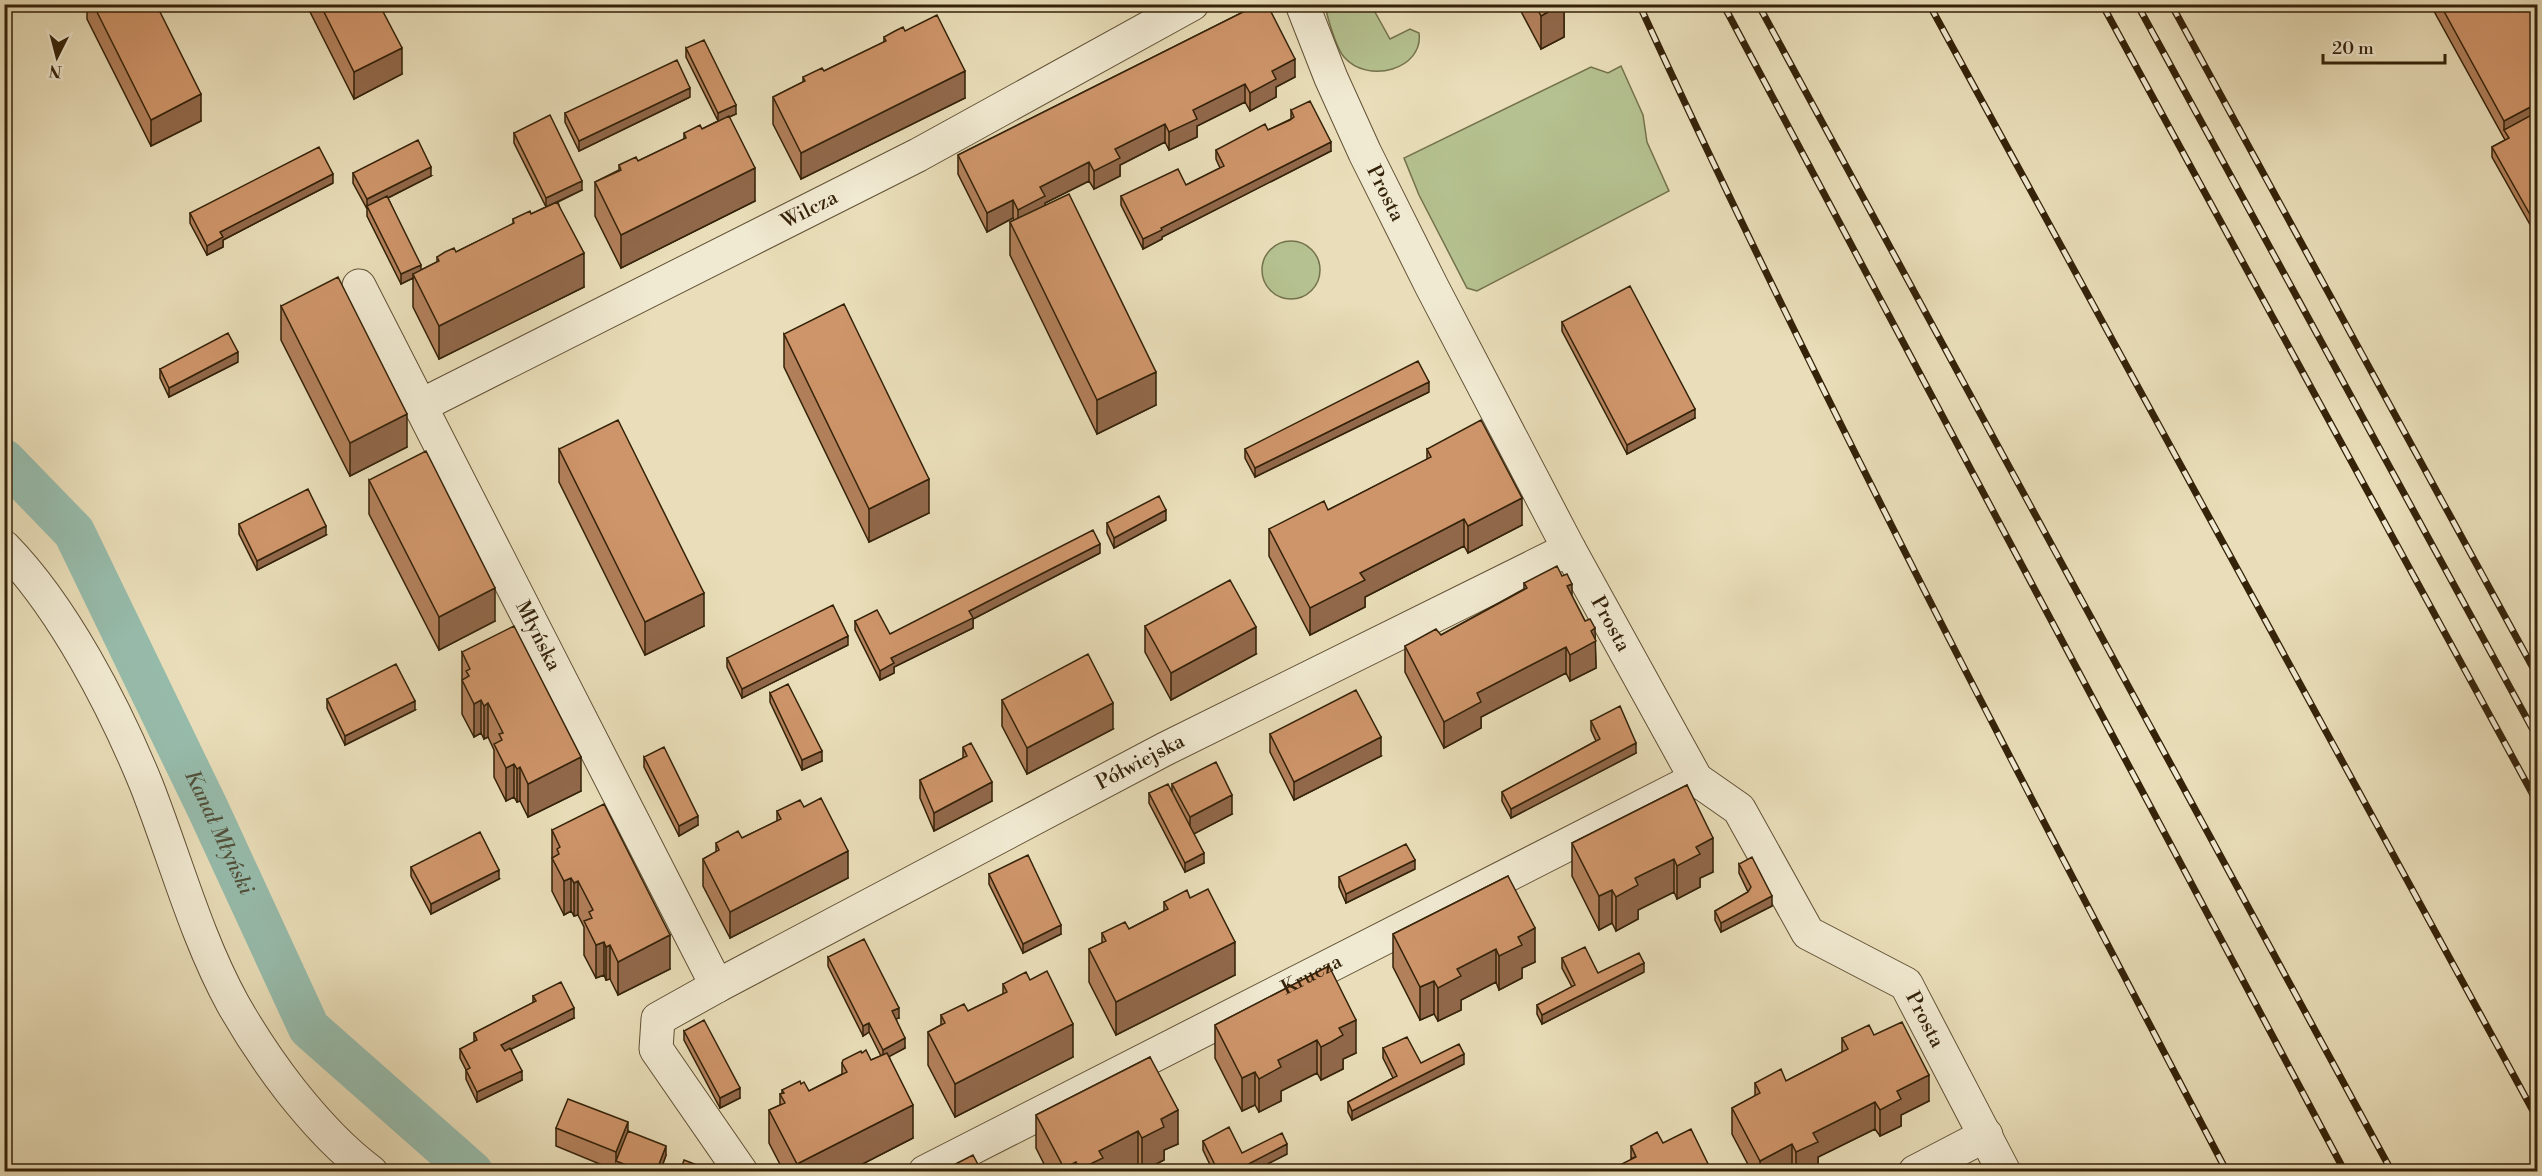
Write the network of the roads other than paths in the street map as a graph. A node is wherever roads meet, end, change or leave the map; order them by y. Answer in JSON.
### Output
{"nodes":[{"id":1,"x":1192,"y":4,"type":"edge"},
{"id":2,"x":1302,"y":4,"type":"edge"},
{"id":3,"x":359,"y":286,"type":"dead end"},
{"id":4,"x":422,"y":405,"type":"junction"},
{"id":5,"x":4,"y":547,"type":"edge"},
{"id":6,"x":1569,"y":549,"type":"junction"},
{"id":7,"x":1696,"y":779,"type":"junction"},
{"id":8,"x":717,"y":986,"type":"junction"},
{"id":9,"x":1986,"y":1135,"type":"junction"},
{"id":10,"x":371,"y":1172,"type":"edge"},
{"id":11,"x":741,"y":1172,"type":"edge"},
{"id":12,"x":925,"y":1172,"type":"edge"},
{"id":13,"x":1915,"y":1172,"type":"edge"},
{"id":14,"x":2004,"y":1172,"type":"edge"}],
"edges":[{"from":1,"to":4,"type":"street","name":"Wilcza"},
{"from":2,"to":6,"type":"street","name":"Prosta"},
{"from":3,"to":4,"type":"street","name":"Młyńska"},
{"from":4,"to":8,"type":"street","name":"Młyńska"},
{"from":5,"to":10,"type":"street"},
{"from":6,"to":7,"type":"street","name":"Prosta"},
{"from":6,"to":8,"type":"street","name":"Półwiejska"},
{"from":7,"to":9,"type":"street","name":"Prosta"},
{"from":7,"to":12,"type":"street","name":"Krucza"},
{"from":8,"to":11,"type":"street","name":"Półwiejska"},
{"from":9,"to":13,"type":"street"},
{"from":9,"to":14,"type":"street","name":"Prosta"}]}
